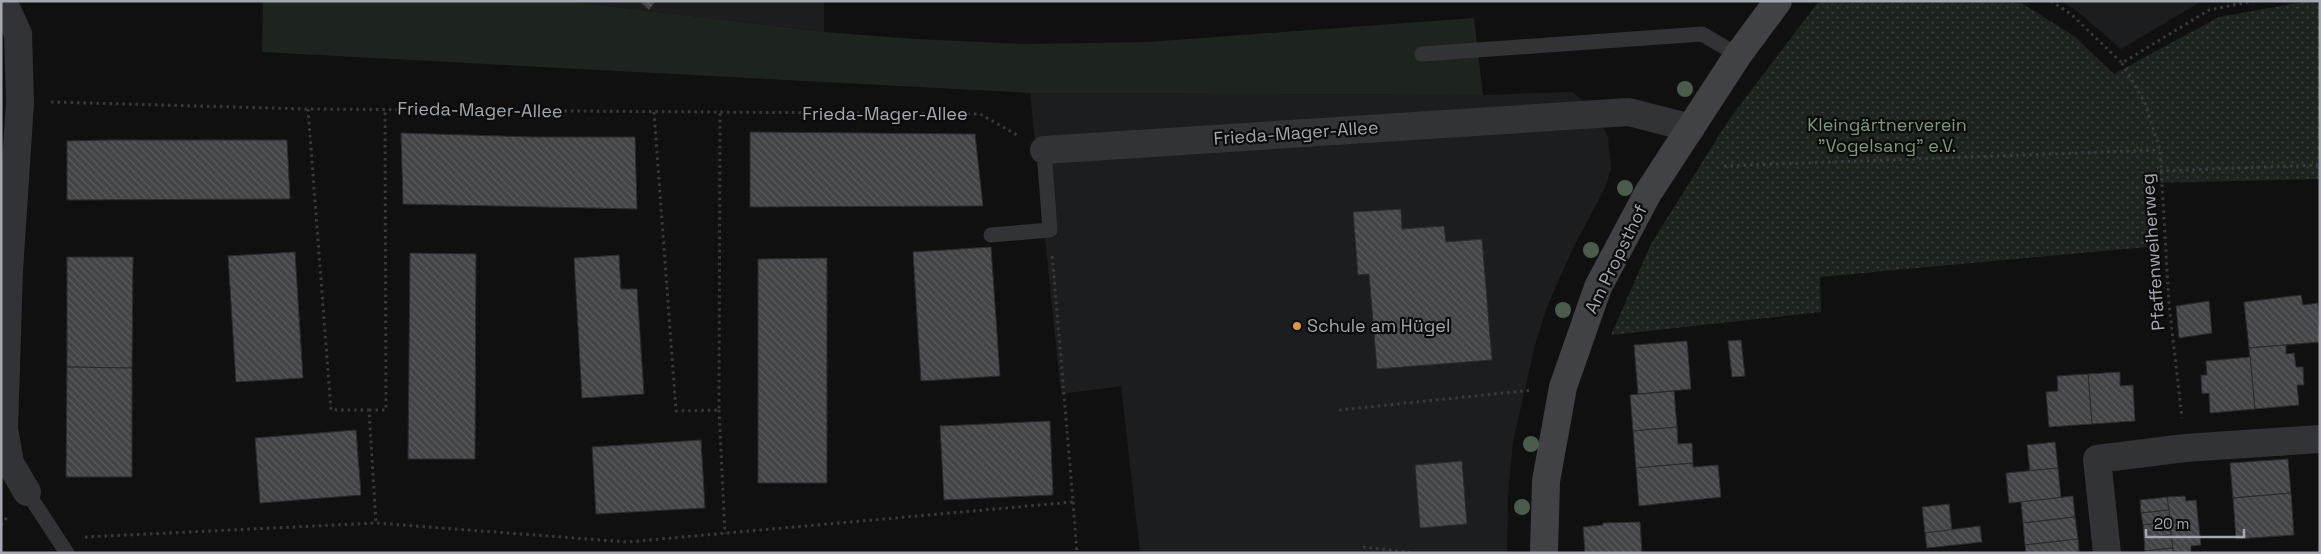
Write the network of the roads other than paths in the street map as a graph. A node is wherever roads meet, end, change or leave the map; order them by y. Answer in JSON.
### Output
{"nodes":[{"id":1,"x":3,"y":1,"type":"edge"},
{"id":2,"x":1778,"y":1,"type":"edge"},
{"id":3,"x":1422,"y":54,"type":"dead end"},
{"id":4,"x":1738,"y":55,"type":"junction"},
{"id":5,"x":1691,"y":128,"type":"junction"},
{"id":6,"x":1044,"y":150,"type":"joint"},
{"id":7,"x":991,"y":234,"type":"dead end"},
{"id":8,"x":2320,"y":439,"type":"edge"},
{"id":9,"x":27,"y":492,"type":"joint"},
{"id":10,"x":67,"y":553,"type":"edge"},
{"id":11,"x":1544,"y":553,"type":"edge"},
{"id":12,"x":2107,"y":553,"type":"edge"}],
"edges":[{"from":1,"to":9,"type":"street"},
{"from":2,"to":4,"type":"street","name":"Am Propsthof"},
{"from":3,"to":4,"type":"lane"},
{"from":4,"to":5,"type":"street","name":"Am Propsthof"},
{"from":5,"to":6,"type":"street","name":"Frieda-Mager-Allee"},
{"from":5,"to":11,"type":"street","name":"Am Propsthof"},
{"from":6,"to":7,"type":"lane"},
{"from":8,"to":12,"type":"street"},
{"from":9,"to":10,"type":"lane"}]}
